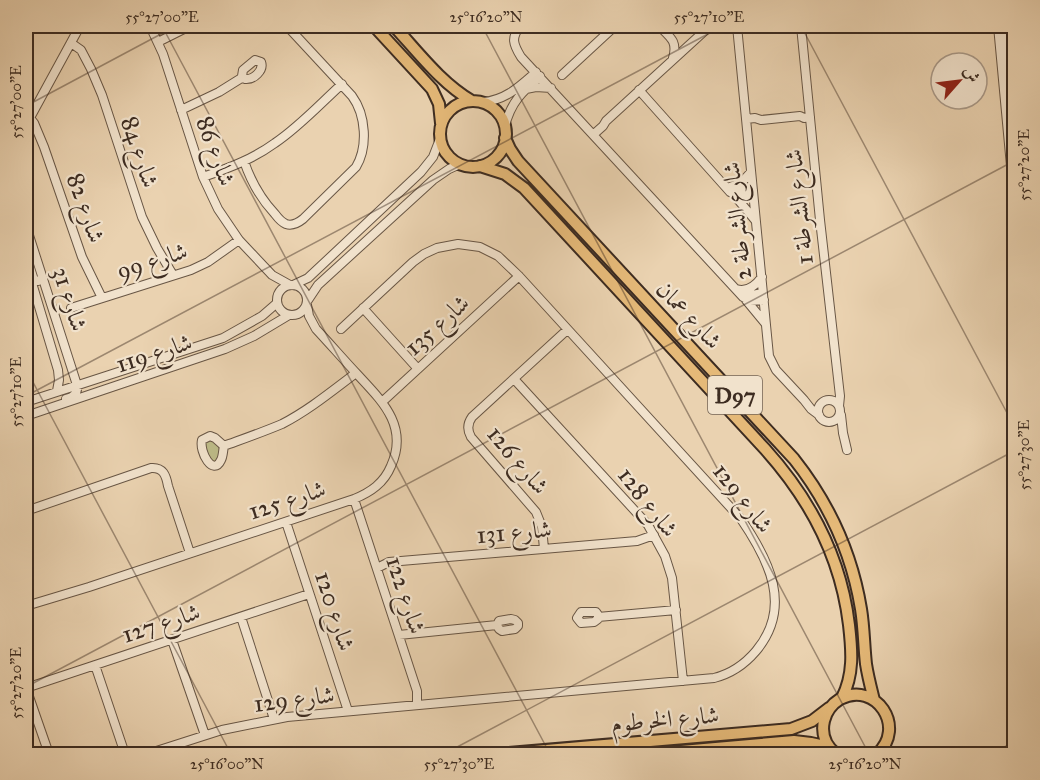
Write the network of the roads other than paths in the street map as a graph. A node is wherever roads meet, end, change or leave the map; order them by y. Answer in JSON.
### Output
{"nodes":[{"id":1,"x":80,"y":26,"type":"edge"},
{"id":2,"x":150,"y":26,"type":"edge"},
{"id":3,"x":190,"y":26,"type":"edge"},
{"id":4,"x":287,"y":26,"type":"edge"},
{"id":5,"x":374,"y":26,"type":"edge"},
{"id":6,"x":394,"y":26,"type":"edge"},
{"id":7,"x":520,"y":26,"type":"edge"},
{"id":8,"x":615,"y":26,"type":"edge"},
{"id":9,"x":658,"y":26,"type":"edge"},
{"id":10,"x":710,"y":26,"type":"edge"},
{"id":11,"x":731,"y":26,"type":"edge"},
{"id":12,"x":801,"y":26,"type":"edge"},
{"id":13,"x":998,"y":26,"type":"edge"},
{"id":14,"x":1005,"y":26,"type":"edge"},
{"id":15,"x":737,"y":29,"type":"edge"},
{"id":16,"x":70,"y":42,"type":"junction"},
{"id":17,"x":158,"y":42,"type":"junction"},
{"id":18,"x":522,"y":58,"type":"junction"},
{"id":19,"x":673,"y":58,"type":"junction"},
{"id":20,"x":1008,"y":65,"type":"junction"},
{"id":21,"x":1014,"y":72,"type":"edge"},
{"id":22,"x":538,"y":74,"type":"junction"},
{"id":23,"x":562,"y":75,"type":"dead end"},
{"id":24,"x":243,"y":77,"type":"dead end"},
{"id":25,"x":342,"y":84,"type":"junction"},
{"id":26,"x":523,"y":87,"type":"junction"},
{"id":27,"x":551,"y":88,"type":"junction"},
{"id":28,"x":639,"y":90,"type":"junction"},
{"id":29,"x":478,"y":102,"type":"junction"},
{"id":30,"x":181,"y":110,"type":"junction"},
{"id":31,"x":810,"y":114,"type":"junction"},
{"id":32,"x":746,"y":122,"type":"junction"},
{"id":33,"x":441,"y":123,"type":"junction"},
{"id":34,"x":27,"y":124,"type":"edge"},
{"id":35,"x":505,"y":126,"type":"junction"},
{"id":36,"x":1014,"y":127,"type":"edge"},
{"id":37,"x":593,"y":133,"type":"junction"},
{"id":38,"x":505,"y":138,"type":"junction"},
{"id":39,"x":440,"y":139,"type":"junction"},
{"id":40,"x":244,"y":161,"type":"junction"},
{"id":41,"x":460,"y":164,"type":"junction"},
{"id":42,"x":480,"y":166,"type":"junction"},
{"id":43,"x":751,"y":172,"type":"junction"},
{"id":44,"x":203,"y":177,"type":"junction"},
{"id":45,"x":728,"y":188,"type":"junction"},
{"id":46,"x":753,"y":192,"type":"junction"},
{"id":47,"x":735,"y":196,"type":"junction"},
{"id":48,"x":1014,"y":198,"type":"edge"},
{"id":49,"x":756,"y":222,"type":"junction"},
{"id":50,"x":26,"y":226,"type":"edge"},
{"id":51,"x":239,"y":240,"type":"junction"},
{"id":52,"x":26,"y":255,"type":"edge"},
{"id":53,"x":26,"y":263,"type":"edge"},
{"id":54,"x":272,"y":274,"type":"junction"},
{"id":55,"x":173,"y":275,"type":"junction"},
{"id":56,"x":519,"y":276,"type":"junction"},
{"id":57,"x":762,"y":277,"type":"junction"},
{"id":58,"x":43,"y":278,"type":"junction"},
{"id":59,"x":292,"y":285,"type":"junction"},
{"id":60,"x":740,"y":294,"type":"junction"},
{"id":61,"x":764,"y":296,"type":"junction"},
{"id":62,"x":102,"y":298,"type":"junction"},
{"id":63,"x":278,"y":299,"type":"junction"},
{"id":64,"x":307,"y":303,"type":"junction"},
{"id":65,"x":71,"y":308,"type":"dead end"},
{"id":66,"x":363,"y":308,"type":"junction"},
{"id":67,"x":292,"y":315,"type":"junction"},
{"id":68,"x":767,"y":327,"type":"junction"},
{"id":69,"x":316,"y":329,"type":"junction"},
{"id":70,"x":341,"y":329,"type":"dead end"},
{"id":71,"x":567,"y":330,"type":"junction"},
{"id":72,"x":418,"y":369,"type":"junction"},
{"id":73,"x":356,"y":373,"type":"junction"},
{"id":74,"x":514,"y":379,"type":"junction"},
{"id":75,"x":838,"y":384,"type":"junction"},
{"id":76,"x":77,"y":385,"type":"junction"},
{"id":77,"x":57,"y":391,"type":"junction"},
{"id":78,"x":804,"y":400,"type":"junction"},
{"id":79,"x":26,"y":402,"type":"edge"},
{"id":80,"x":382,"y":402,"type":"junction"},
{"id":81,"x":824,"y":402,"type":"junction"},
{"id":82,"x":51,"y":408,"type":"junction"},
{"id":83,"x":840,"y":410,"type":"junction"},
{"id":84,"x":819,"y":415,"type":"junction"},
{"id":85,"x":26,"y":416,"type":"edge"},
{"id":86,"x":832,"y":422,"type":"junction"},
{"id":87,"x":843,"y":434,"type":"junction"},
{"id":88,"x":224,"y":446,"type":"dead end"},
{"id":89,"x":847,"y":450,"type":"dead end"},
{"id":90,"x":354,"y":499,"type":"junction"},
{"id":91,"x":26,"y":511,"type":"edge"},
{"id":92,"x":286,"y":522,"type":"junction"},
{"id":93,"x":654,"y":536,"type":"junction"},
{"id":94,"x":544,"y":549,"type":"junction"},
{"id":95,"x":190,"y":553,"type":"junction"},
{"id":96,"x":377,"y":568,"type":"junction"},
{"id":97,"x":309,"y":594,"type":"junction"},
{"id":98,"x":26,"y":606,"type":"edge"},
{"id":99,"x":676,"y":610,"type":"junction"},
{"id":100,"x":241,"y":617,"type":"junction"},
{"id":101,"x":598,"y":617,"type":"dead end"},
{"id":102,"x":497,"y":626,"type":"dead end"},
{"id":103,"x":399,"y":635,"type":"junction"},
{"id":104,"x":172,"y":640,"type":"junction"},
{"id":105,"x":95,"y":665,"type":"junction"},
{"id":106,"x":683,"y":681,"type":"junction"},
{"id":107,"x":26,"y":688,"type":"edge"},
{"id":108,"x":842,"y":698,"type":"junction"},
{"id":109,"x":874,"y":700,"type":"junction"},
{"id":110,"x":417,"y":705,"type":"junction"},
{"id":111,"x":830,"y":708,"type":"junction"},
{"id":112,"x":348,"y":711,"type":"junction"},
{"id":113,"x":274,"y":719,"type":"junction"},
{"id":114,"x":205,"y":735,"type":"junction"},
{"id":115,"x":832,"y":751,"type":"edge"},
{"id":116,"x":49,"y":754,"type":"edge"},
{"id":117,"x":124,"y":754,"type":"edge"},
{"id":118,"x":147,"y":754,"type":"edge"},
{"id":119,"x":498,"y":754,"type":"edge"},
{"id":120,"x":646,"y":754,"type":"edge"},
{"id":121,"x":879,"y":754,"type":"edge"}],
"edges":[{"from":1,"to":16,"type":"street"},
{"from":2,"to":17,"type":"street","name":"شارع 86"},
{"from":3,"to":17,"type":"street"},
{"from":4,"to":25,"type":"street"},
{"from":5,"to":33,"type":"main road"},
{"from":6,"to":29,"type":"main road"},
{"from":7,"to":18,"type":"street"},
{"from":8,"to":23,"type":"street"},
{"from":9,"to":19,"type":"street"},
{"from":10,"to":19,"type":"street"},
{"from":11,"to":15,"type":"street"},
{"from":12,"to":31,"type":"street","name":"شارع الشرطة 1"},
{"from":13,"to":48,"type":"street"},
{"from":14,"to":20,"type":"street"},
{"from":15,"to":32,"type":"street","name":"شارع الشرطة 2"},
{"from":16,"to":34,"type":"street"},
{"from":16,"to":55,"type":"street","name":"شارع 84"},
{"from":17,"to":30,"type":"street","name":"شارع 86"},
{"from":18,"to":22,"type":"street"},
{"from":18,"to":26,"type":"street"},
{"from":19,"to":28,"type":"street"},
{"from":20,"to":21,"type":"street"},
{"from":20,"to":36,"type":"street"},
{"from":22,"to":26,"type":"street"},
{"from":22,"to":27,"type":"street"},
{"from":24,"to":30,"type":"street"},
{"from":25,"to":40,"type":"street"},
{"from":25,"to":40,"type":"street"},
{"from":26,"to":27,"type":"street"},
{"from":26,"to":29,"type":"street"},
{"from":26,"to":35,"type":"street"},
{"from":27,"to":37,"type":"street"},
{"from":28,"to":37,"type":"street"},
{"from":28,"to":45,"type":"street"},
{"from":29,"to":33,"type":"main road"},
{"from":29,"to":35,"type":"main road"},
{"from":30,"to":44,"type":"street","name":"شارع 86"},
{"from":31,"to":32,"type":"street"},
{"from":31,"to":75,"type":"street","name":"شارع الشرطة 1"},
{"from":32,"to":43,"type":"street","name":"شارع الشرطة 2"},
{"from":33,"to":39,"type":"main road"},
{"from":34,"to":62,"type":"street","name":"شارع 82"},
{"from":35,"to":38,"type":"main road"},
{"from":37,"to":60,"type":"street"},
{"from":38,"to":42,"type":"main road"},
{"from":38,"to":109,"type":"main road","name":"شارع عمان","number":"D97"},
{"from":39,"to":41,"type":"main road"},
{"from":39,"to":59,"type":"street"},
{"from":40,"to":44,"type":"street"},
{"from":41,"to":42,"type":"main road"},
{"from":41,"to":64,"type":"street"},
{"from":42,"to":108,"type":"main road","name":"شارع عمان","number":"D97"},
{"from":43,"to":45,"type":"street"},
{"from":43,"to":46,"type":"street","name":"شارع الشرطة 2"},
{"from":44,"to":51,"type":"street","name":"شارع 86"},
{"from":45,"to":46,"type":"street"},
{"from":45,"to":47,"type":"street"},
{"from":46,"to":47,"type":"street"},
{"from":46,"to":49,"type":"street","name":"شارع الشرطة 2"},
{"from":47,"to":49,"type":"street"},
{"from":49,"to":57,"type":"street","name":"شارع الشرطة 2"},
{"from":50,"to":58,"type":"street","name":"شارع 31"},
{"from":51,"to":54,"type":"street","name":"شارع 86"},
{"from":51,"to":55,"type":"street","name":"شارع 99"},
{"from":52,"to":58,"type":"street"},
{"from":53,"to":77,"type":"street","name":"شارع 31"},
{"from":54,"to":59,"type":"street","name":"شارع 86"},
{"from":54,"to":63,"type":"street","name":"شارع 86"},
{"from":55,"to":62,"type":"street","name":"شارع 99"},
{"from":56,"to":66,"type":"street","name":"شارع 129"},
{"from":56,"to":71,"type":"street","name":"شارع 129"},
{"from":56,"to":72,"type":"street","name":"شارع 135"},
{"from":57,"to":60,"type":"street"},
{"from":57,"to":61,"type":"street","name":"شارع الشرطة 2"},
{"from":58,"to":76,"type":"street","name":"شارع 31"},
{"from":59,"to":63,"type":"street"},
{"from":59,"to":64,"type":"street"},
{"from":60,"to":61,"type":"street"},
{"from":60,"to":68,"type":"street"},
{"from":61,"to":68,"type":"street","name":"شارع الشرطة 2"},
{"from":62,"to":65,"type":"street","name":"شارع 99"},
{"from":63,"to":67,"type":"street"},
{"from":63,"to":76,"type":"street","name":"شارع 119"},
{"from":64,"to":67,"type":"street"},
{"from":64,"to":69,"type":"street","name":"شارع 125"},
{"from":66,"to":70,"type":"street","name":"شارع 129"},
{"from":66,"to":72,"type":"street"},
{"from":67,"to":69,"type":"street","name":"شارع 125"},
{"from":67,"to":82,"type":"street","name":"شارع 119"},
{"from":68,"to":78,"type":"street","name":"شارع الشرطة 2"},
{"from":69,"to":73,"type":"street","name":"شارع 125"},
{"from":71,"to":74,"type":"street","name":"شارع 126"},
{"from":71,"to":106,"type":"street","name":"شارع 129"},
{"from":72,"to":80,"type":"street","name":"شارع 135"},
{"from":73,"to":80,"type":"street","name":"شارع 125"},
{"from":73,"to":88,"type":"street"},
{"from":74,"to":93,"type":"street","name":"شارع 128"},
{"from":74,"to":94,"type":"street","name":"شارع 126"},
{"from":75,"to":81,"type":"street"},
{"from":75,"to":83,"type":"street","name":"شارع الشرطة 1"},
{"from":76,"to":77,"type":"street","name":"شارع 119"},
{"from":76,"to":82,"type":"street"},
{"from":77,"to":79,"type":"street","name":"شارع 119"},
{"from":78,"to":81,"type":"street"},
{"from":78,"to":84,"type":"street","name":"شارع الشرطة 2"},
{"from":80,"to":90,"type":"street","name":"شارع 125"},
{"from":81,"to":83,"type":"street"},
{"from":81,"to":84,"type":"street"},
{"from":82,"to":85,"type":"street","name":"شارع 119"},
{"from":83,"to":86,"type":"street"},
{"from":83,"to":87,"type":"street","name":"شارع الشرطة 1"},
{"from":84,"to":86,"type":"street"},
{"from":86,"to":87,"type":"street"},
{"from":87,"to":89,"type":"street","name":"شارع الشرطة 1"},
{"from":90,"to":92,"type":"street","name":"شارع 125"},
{"from":90,"to":96,"type":"street","name":"شارع 122"},
{"from":91,"to":95,"type":"street"},
{"from":92,"to":95,"type":"street","name":"شارع 125"},
{"from":92,"to":97,"type":"street","name":"شارع 120"},
{"from":93,"to":94,"type":"street","name":"شارع 131"},
{"from":93,"to":99,"type":"street","name":"شارع 128"},
{"from":94,"to":96,"type":"street","name":"شارع 131"},
{"from":95,"to":98,"type":"street","name":"شارع 125"},
{"from":96,"to":103,"type":"street","name":"شارع 122"},
{"from":97,"to":100,"type":"street","name":"شارع 127"},
{"from":97,"to":112,"type":"street","name":"شارع 120"},
{"from":99,"to":101,"type":"street"},
{"from":99,"to":106,"type":"street","name":"شارع 128"},
{"from":100,"to":104,"type":"street","name":"شارع 127"},
{"from":100,"to":113,"type":"street"},
{"from":102,"to":103,"type":"street"},
{"from":103,"to":110,"type":"street","name":"شارع 122"},
{"from":104,"to":105,"type":"street","name":"شارع 127"},
{"from":104,"to":114,"type":"street"},
{"from":105,"to":107,"type":"street","name":"شارع 127"},
{"from":105,"to":117,"type":"street"},
{"from":106,"to":110,"type":"street","name":"شارع 129"},
{"from":107,"to":116,"type":"street"},
{"from":108,"to":109,"type":"main road"},
{"from":108,"to":111,"type":"main road","name":"شارع الخرطوم"},
{"from":109,"to":121,"type":"main road","name":"شارع عمان"},
{"from":110,"to":112,"type":"street","name":"شارع 129"},
{"from":111,"to":115,"type":"main road"},
{"from":111,"to":119,"type":"main road","name":"شارع الخرطوم"},
{"from":112,"to":113,"type":"street","name":"شارع 129"},
{"from":113,"to":114,"type":"street","name":"شارع 129"},
{"from":114,"to":118,"type":"street","name":"شارع 129"},
{"from":115,"to":120,"type":"main road","name":"شارع الخرطوم"}]}
